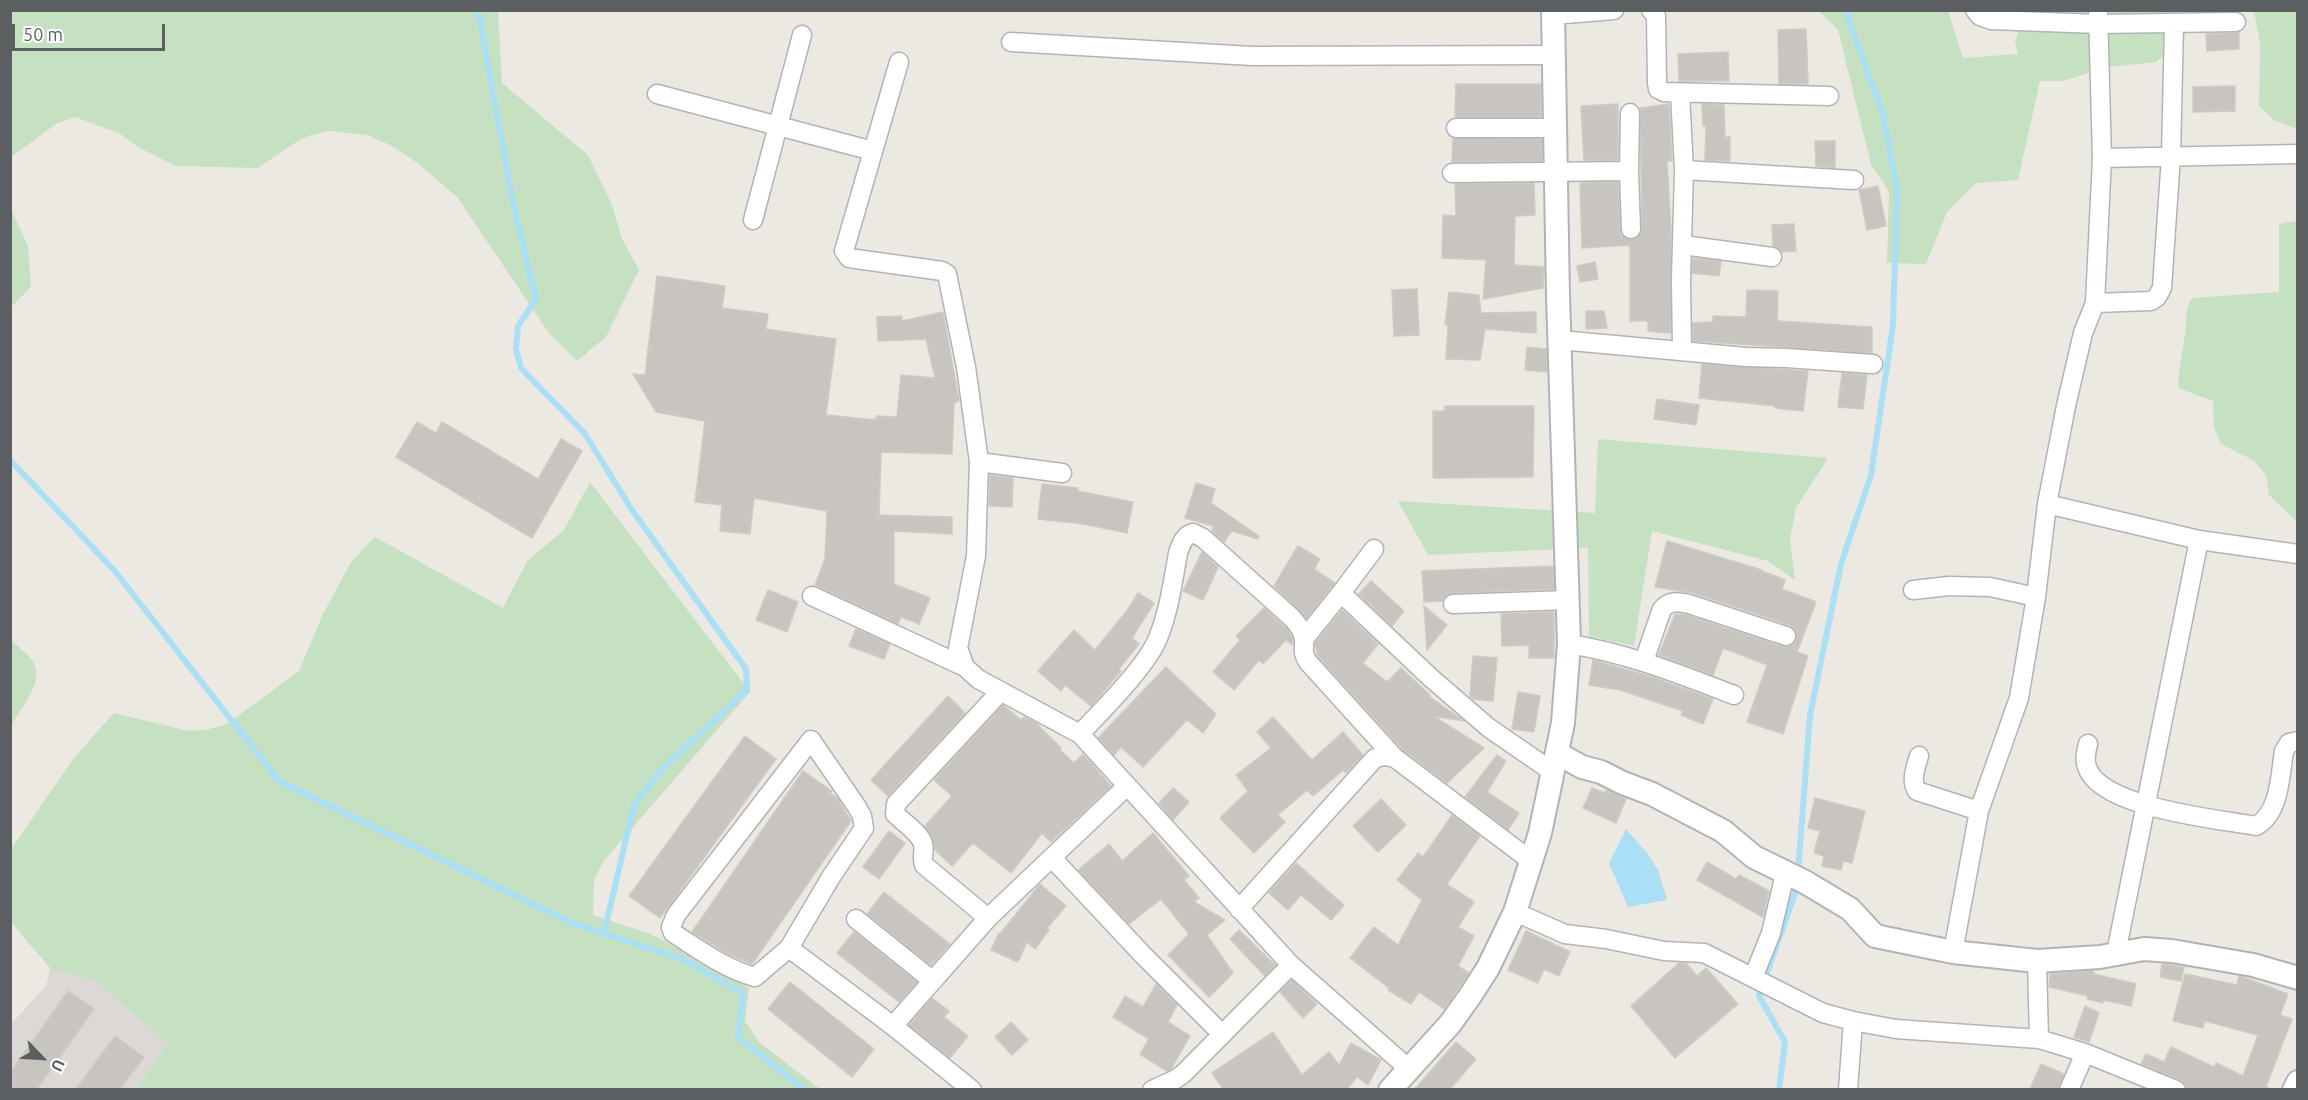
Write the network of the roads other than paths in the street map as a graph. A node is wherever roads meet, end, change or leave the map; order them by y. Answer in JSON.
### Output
{"nodes":[{"id":1,"x":1614,"y":10,"type":"edge"},
{"id":2,"x":1651,"y":10,"type":"edge"},
{"id":3,"x":1975,"y":10,"type":"edge"},
{"id":4,"x":1553,"y":13,"type":"edge"},
{"id":5,"x":2098,"y":17,"type":"edge"},
{"id":6,"x":2236,"y":22,"type":"dead end"},
{"id":7,"x":2174,"y":24,"type":"junction"},
{"id":8,"x":802,"y":35,"type":"dead end"},
{"id":9,"x":1011,"y":42,"type":"dead end"},
{"id":10,"x":1554,"y":56,"type":"junction"},
{"id":11,"x":899,"y":63,"type":"dead end"},
{"id":12,"x":1680,"y":93,"type":"junction"},
{"id":13,"x":657,"y":94,"type":"dead end"},
{"id":14,"x":1829,"y":96,"type":"dead end"},
{"id":15,"x":1629,"y":114,"type":"dead end"},
{"id":16,"x":777,"y":126,"type":"junction"},
{"id":17,"x":1456,"y":128,"type":"dead end"},
{"id":18,"x":1556,"y":128,"type":"junction"},
{"id":19,"x":873,"y":151,"type":"junction"},
{"id":20,"x":2298,"y":154,"type":"edge"},
{"id":21,"x":2171,"y":156,"type":"junction"},
{"id":22,"x":2102,"y":158,"type":"junction"},
{"id":23,"x":1684,"y":170,"type":"junction"},
{"id":24,"x":1629,"y":171,"type":"junction"},
{"id":25,"x":1557,"y":172,"type":"junction"},
{"id":26,"x":1452,"y":174,"type":"dead end"},
{"id":27,"x":1854,"y":180,"type":"dead end"},
{"id":28,"x":753,"y":220,"type":"dead end"},
{"id":29,"x":1631,"y":229,"type":"dead end"},
{"id":30,"x":1683,"y":244,"type":"junction"},
{"id":31,"x":1772,"y":257,"type":"dead end"},
{"id":32,"x":2095,"y":303,"type":"junction"},
{"id":33,"x":1560,"y":340,"type":"junction"},
{"id":34,"x":1682,"y":350,"type":"junction"},
{"id":35,"x":1873,"y":364,"type":"dead end"},
{"id":36,"x":979,"y":462,"type":"junction"},
{"id":37,"x":1062,"y":473,"type":"dead end"},
{"id":38,"x":2047,"y":504,"type":"junction"},
{"id":39,"x":2199,"y":540,"type":"junction"},
{"id":40,"x":1374,"y":549,"type":"dead end"},
{"id":41,"x":2298,"y":554,"type":"edge"},
{"id":42,"x":1913,"y":591,"type":"dead end"},
{"id":43,"x":1341,"y":593,"type":"junction"},
{"id":44,"x":812,"y":596,"type":"dead end"},
{"id":45,"x":2036,"y":597,"type":"junction"},
{"id":46,"x":1568,"y":600,"type":"junction"},
{"id":47,"x":1453,"y":604,"type":"dead end"},
{"id":48,"x":1786,"y":636,"type":"dead end"},
{"id":49,"x":1304,"y":639,"type":"junction"},
{"id":50,"x":1569,"y":644,"type":"junction"},
{"id":51,"x":1644,"y":660,"type":"junction"},
{"id":52,"x":964,"y":667,"type":"junction"},
{"id":53,"x":1001,"y":691,"type":"junction"},
{"id":54,"x":1734,"y":695,"type":"dead end"},
{"id":55,"x":1080,"y":734,"type":"junction"},
{"id":56,"x":2298,"y":741,"type":"edge"},
{"id":57,"x":2088,"y":744,"type":"dead end"},
{"id":58,"x":1919,"y":756,"type":"dead end"},
{"id":59,"x":1395,"y":758,"type":"junction"},
{"id":60,"x":1555,"y":763,"type":"junction"},
{"id":61,"x":1126,"y":787,"type":"junction"},
{"id":62,"x":2145,"y":806,"type":"junction"},
{"id":63,"x":1979,"y":811,"type":"junction"},
{"id":64,"x":1052,"y":858,"type":"junction"},
{"id":65,"x":1530,"y":860,"type":"junction"},
{"id":66,"x":1794,"y":877,"type":"junction"},
{"id":67,"x":1239,"y":909,"type":"junction"},
{"id":68,"x":1515,"y":912,"type":"junction"},
{"id":69,"x":988,"y":918,"type":"junction"},
{"id":70,"x":856,"y":919,"type":"dead end"},
{"id":71,"x":789,"y":948,"type":"junction"},
{"id":72,"x":1953,"y":952,"type":"junction"},
{"id":73,"x":2116,"y":953,"type":"junction"},
{"id":74,"x":2037,"y":961,"type":"junction"},
{"id":75,"x":1291,"y":965,"type":"junction"},
{"id":76,"x":2298,"y":978,"type":"edge"},
{"id":77,"x":933,"y":981,"type":"junction"},
{"id":78,"x":1761,"y":981,"type":"junction"},
{"id":79,"x":1853,"y":1021,"type":"junction"},
{"id":80,"x":893,"y":1026,"type":"junction"},
{"id":81,"x":1222,"y":1034,"type":"junction"},
{"id":82,"x":2039,"y":1039,"type":"junction"},
{"id":83,"x":2085,"y":1053,"type":"junction"},
{"id":84,"x":1409,"y":1069,"type":"junction"},
{"id":85,"x":2298,"y":1082,"type":"edge"},
{"id":86,"x":972,"y":1089,"type":"edge"},
{"id":87,"x":1152,"y":1089,"type":"edge"},
{"id":88,"x":1390,"y":1089,"type":"edge"},
{"id":89,"x":1848,"y":1089,"type":"edge"},
{"id":90,"x":2069,"y":1089,"type":"edge"},
{"id":91,"x":2176,"y":1089,"type":"edge"},
{"id":92,"x":2294,"y":1089,"type":"edge"}],
"edges":[{"from":1,"to":4,"type":"street"},
{"from":2,"to":12,"type":"street"},
{"from":3,"to":5,"type":"street"},
{"from":4,"to":10,"type":"street"},
{"from":5,"to":7,"type":"street"},
{"from":5,"to":22,"type":"street"},
{"from":6,"to":7,"type":"street"},
{"from":7,"to":21,"type":"street"},
{"from":8,"to":16,"type":"street"},
{"from":9,"to":10,"type":"street"},
{"from":10,"to":18,"type":"street"},
{"from":11,"to":19,"type":"street"},
{"from":12,"to":14,"type":"street"},
{"from":12,"to":23,"type":"street"},
{"from":13,"to":16,"type":"street"},
{"from":15,"to":24,"type":"street"},
{"from":16,"to":19,"type":"street"},
{"from":16,"to":28,"type":"street"},
{"from":17,"to":18,"type":"street"},
{"from":18,"to":25,"type":"street"},
{"from":19,"to":36,"type":"street"},
{"from":20,"to":21,"type":"street"},
{"from":21,"to":22,"type":"street"},
{"from":21,"to":32,"type":"street"},
{"from":22,"to":32,"type":"street"},
{"from":23,"to":27,"type":"street"},
{"from":23,"to":30,"type":"street"},
{"from":24,"to":25,"type":"street"},
{"from":24,"to":29,"type":"street"},
{"from":25,"to":26,"type":"street"},
{"from":25,"to":33,"type":"street"},
{"from":30,"to":31,"type":"street"},
{"from":30,"to":34,"type":"street"},
{"from":32,"to":38,"type":"street"},
{"from":33,"to":34,"type":"street"},
{"from":33,"to":46,"type":"street"},
{"from":34,"to":35,"type":"street"},
{"from":36,"to":37,"type":"street"},
{"from":36,"to":52,"type":"street"},
{"from":38,"to":39,"type":"street"},
{"from":38,"to":45,"type":"street"},
{"from":39,"to":41,"type":"street"},
{"from":39,"to":62,"type":"street"},
{"from":40,"to":43,"type":"street"},
{"from":42,"to":45,"type":"street"},
{"from":43,"to":49,"type":"street"},
{"from":43,"to":60,"type":"street"},
{"from":44,"to":52,"type":"street"},
{"from":45,"to":63,"type":"street"},
{"from":46,"to":47,"type":"street"},
{"from":46,"to":50,"type":"street"},
{"from":48,"to":51,"type":"street"},
{"from":49,"to":55,"type":"street"},
{"from":49,"to":59,"type":"street"},
{"from":50,"to":51,"type":"street"},
{"from":50,"to":60,"type":"street"},
{"from":51,"to":54,"type":"street"},
{"from":52,"to":53,"type":"street"},
{"from":53,"to":55,"type":"street"},
{"from":53,"to":69,"type":"street"},
{"from":55,"to":61,"type":"street"},
{"from":56,"to":62,"type":"street"},
{"from":57,"to":62,"type":"street"},
{"from":58,"to":63,"type":"street"},
{"from":59,"to":65,"type":"street"},
{"from":59,"to":67,"type":"street"},
{"from":60,"to":65,"type":"street"},
{"from":60,"to":66,"type":"street"},
{"from":61,"to":64,"type":"street"},
{"from":61,"to":67,"type":"street"},
{"from":62,"to":73,"type":"street"},
{"from":63,"to":72,"type":"street"},
{"from":64,"to":69,"type":"street"},
{"from":64,"to":81,"type":"street"},
{"from":65,"to":68,"type":"street"},
{"from":66,"to":72,"type":"street"},
{"from":66,"to":78,"type":"street"},
{"from":67,"to":75,"type":"street"},
{"from":68,"to":78,"type":"street"},
{"from":68,"to":84,"type":"street"},
{"from":69,"to":77,"type":"street"},
{"from":70,"to":77,"type":"street"},
{"from":71,"to":71,"type":"street"},
{"from":71,"to":80,"type":"street"},
{"from":72,"to":74,"type":"street"},
{"from":73,"to":74,"type":"street"},
{"from":73,"to":76,"type":"street"},
{"from":74,"to":82,"type":"street"},
{"from":75,"to":81,"type":"street"},
{"from":75,"to":84,"type":"street"},
{"from":77,"to":80,"type":"street"},
{"from":78,"to":79,"type":"street"},
{"from":79,"to":82,"type":"street"},
{"from":79,"to":89,"type":"street"},
{"from":80,"to":86,"type":"street"},
{"from":81,"to":87,"type":"street"},
{"from":82,"to":83,"type":"street"},
{"from":83,"to":90,"type":"street"},
{"from":83,"to":91,"type":"street"},
{"from":84,"to":88,"type":"street"},
{"from":85,"to":92,"type":"street"}]}
